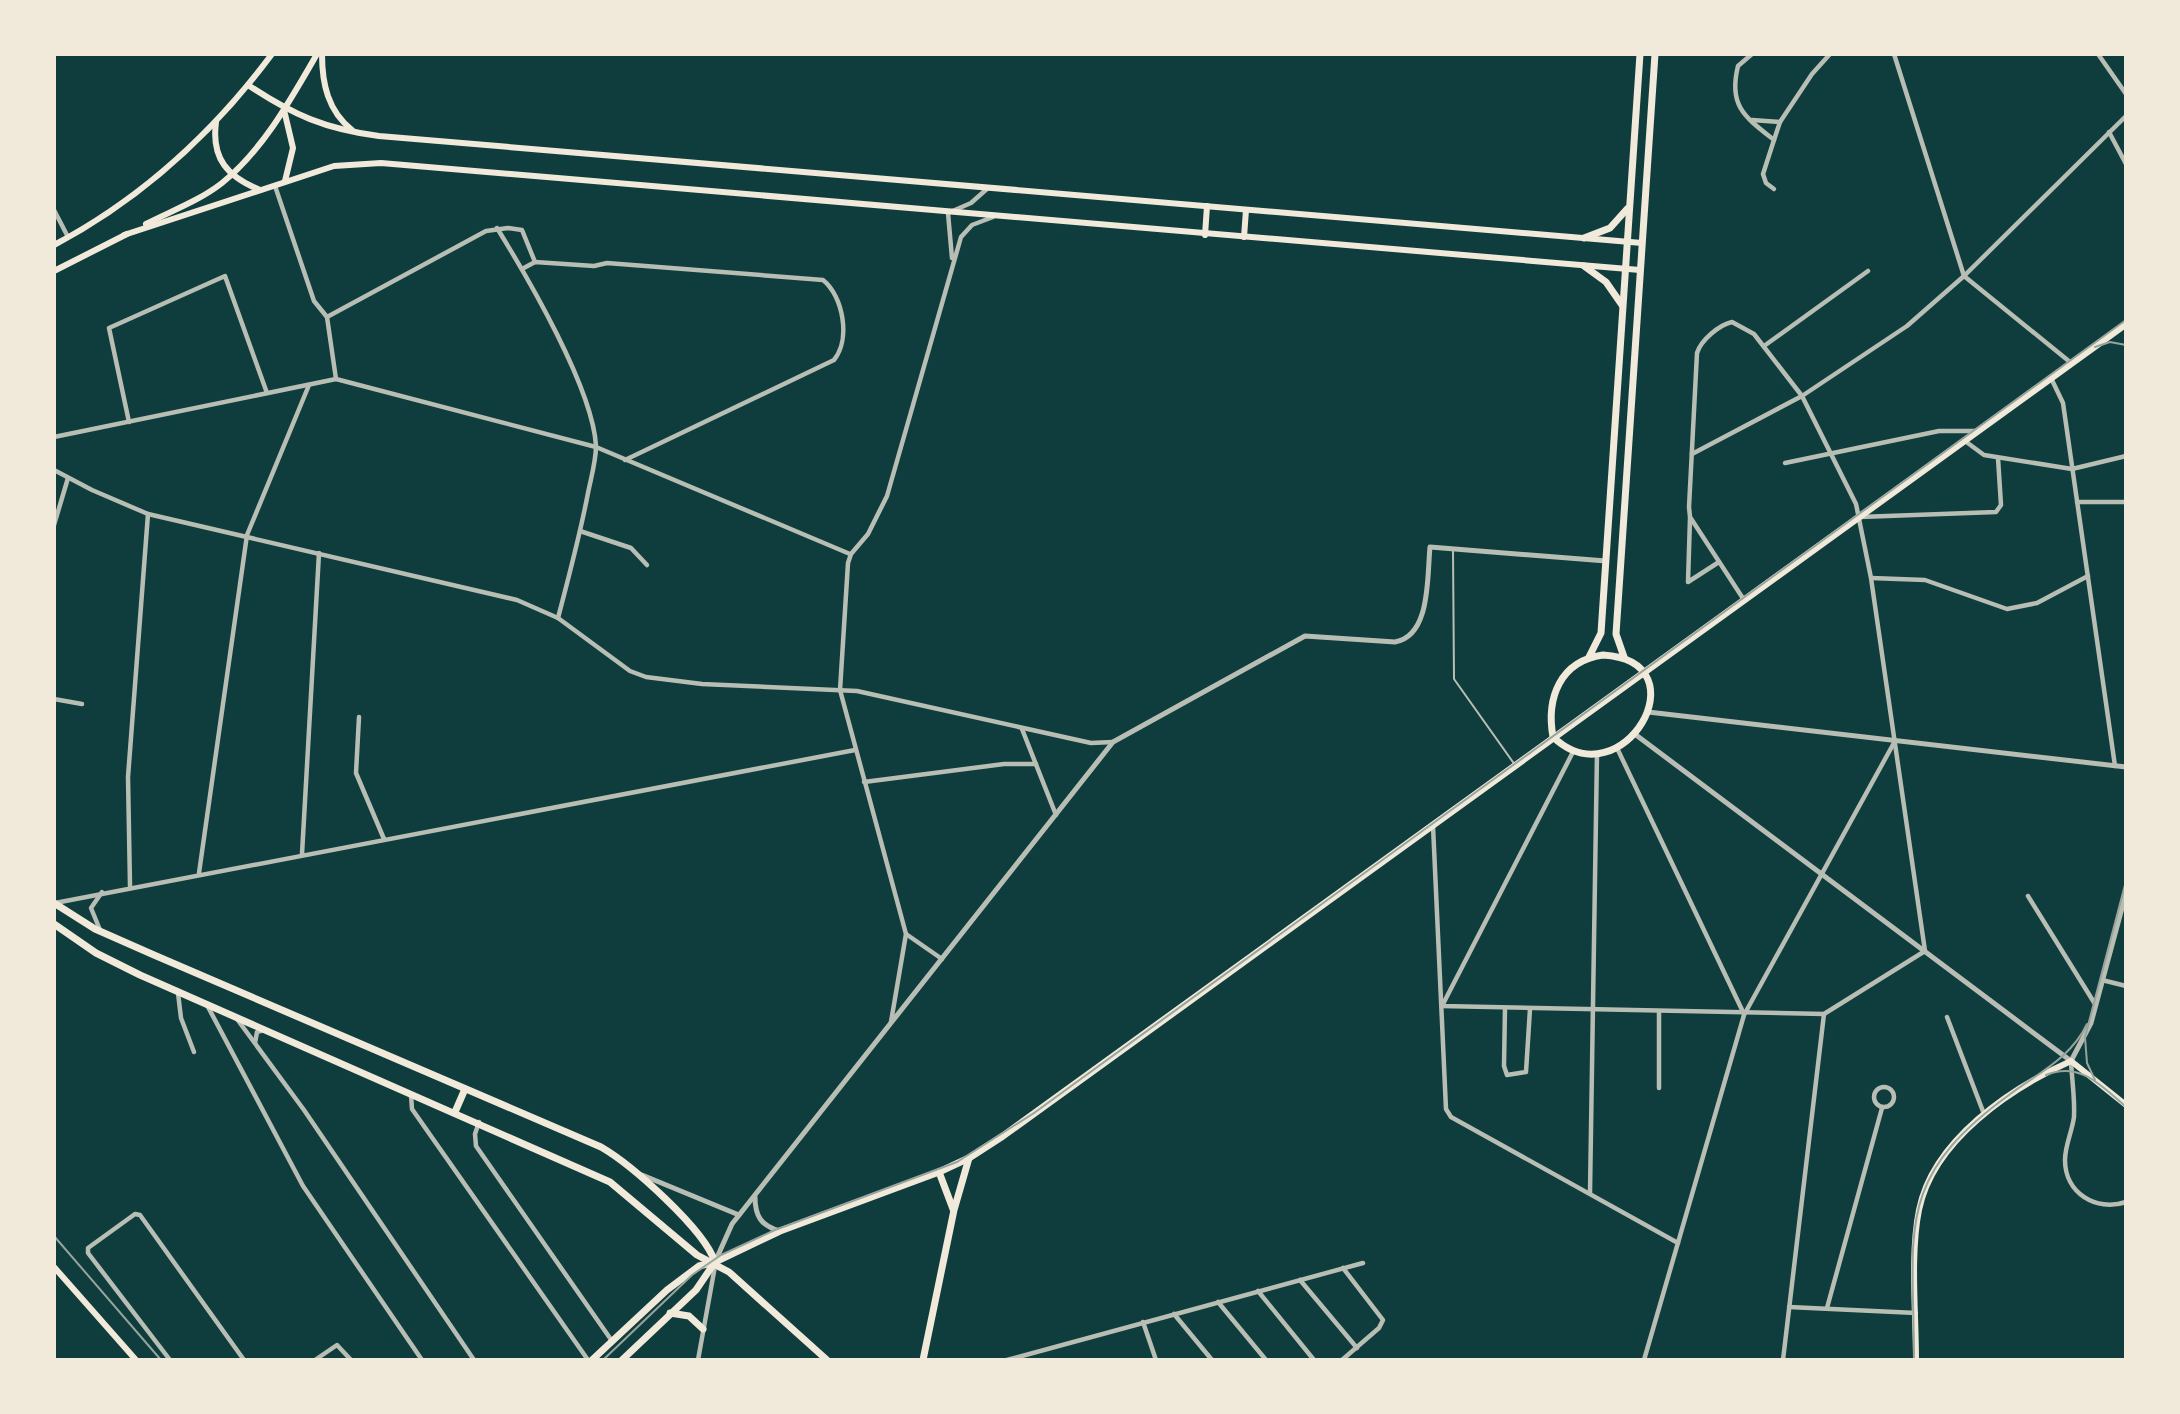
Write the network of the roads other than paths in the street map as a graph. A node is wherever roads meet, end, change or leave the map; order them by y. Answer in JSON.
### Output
{"nodes":[{"id":1,"x":272,"y":54,"type":"edge"},
{"id":2,"x":1640,"y":54,"type":"edge"},
{"id":3,"x":1655,"y":54,"type":"edge"},
{"id":4,"x":1752,"y":54,"type":"edge"},
{"id":5,"x":1830,"y":54,"type":"edge"},
{"id":6,"x":1894,"y":54,"type":"edge"},
{"id":7,"x":2098,"y":54,"type":"edge"},
{"id":8,"x":317,"y":55,"type":"edge"},
{"id":9,"x":248,"y":85,"type":"junction"},
{"id":10,"x":2126,"y":94,"type":"edge"},
{"id":11,"x":284,"y":110,"type":"junction"},
{"id":12,"x":2126,"y":116,"type":"edge"},
{"id":13,"x":1748,"y":119,"type":"junction"},
{"id":14,"x":216,"y":121,"type":"junction"},
{"id":15,"x":1780,"y":122,"type":"junction"},
{"id":16,"x":353,"y":132,"type":"junction"},
{"id":17,"x":2109,"y":132,"type":"junction"},
{"id":18,"x":1774,"y":140,"type":"junction"},
{"id":19,"x":2126,"y":164,"type":"edge"},
{"id":20,"x":231,"y":175,"type":"junction"},
{"id":21,"x":285,"y":181,"type":"junction"},
{"id":22,"x":275,"y":185,"type":"junction"},
{"id":23,"x":988,"y":188,"type":"junction"},
{"id":24,"x":1774,"y":189,"type":"dead end"},
{"id":25,"x":260,"y":190,"type":"junction"},
{"id":26,"x":1629,"y":205,"type":"junction"},
{"id":27,"x":1207,"y":206,"type":"junction"},
{"id":28,"x":1247,"y":209,"type":"junction"},
{"id":29,"x":54,"y":210,"type":"edge"},
{"id":30,"x":948,"y":213,"type":"junction"},
{"id":31,"x":993,"y":217,"type":"junction"},
{"id":32,"x":497,"y":228,"type":"junction"},
{"id":33,"x":1205,"y":234,"type":"junction"},
{"id":34,"x":124,"y":235,"type":"junction"},
{"id":35,"x":68,"y":237,"type":"junction"},
{"id":36,"x":1244,"y":237,"type":"junction"},
{"id":37,"x":1584,"y":238,"type":"junction"},
{"id":38,"x":1626,"y":242,"type":"junction"},
{"id":39,"x":1642,"y":243,"type":"junction"},
{"id":40,"x":54,"y":245,"type":"edge"},
{"id":41,"x":535,"y":262,"type":"junction"},
{"id":42,"x":952,"y":262,"type":"junction"},
{"id":43,"x":1584,"y":266,"type":"junction"},
{"id":44,"x":522,"y":269,"type":"junction"},
{"id":45,"x":1624,"y":269,"type":"junction"},
{"id":46,"x":1640,"y":270,"type":"junction"},
{"id":47,"x":54,"y":271,"type":"edge"},
{"id":48,"x":1868,"y":271,"type":"dead end"},
{"id":49,"x":1964,"y":276,"type":"junction"},
{"id":50,"x":1622,"y":305,"type":"junction"},
{"id":51,"x":327,"y":317,"type":"junction"},
{"id":52,"x":2126,"y":324,"type":"edge"},
{"id":53,"x":1764,"y":346,"type":"junction"},
{"id":54,"x":2070,"y":362,"type":"junction"},
{"id":55,"x":2051,"y":377,"type":"junction"},
{"id":56,"x":336,"y":379,"type":"junction"},
{"id":57,"x":310,"y":384,"type":"junction"},
{"id":58,"x":267,"y":393,"type":"junction"},
{"id":59,"x":1802,"y":396,"type":"junction"},
{"id":60,"x":128,"y":422,"type":"junction"},
{"id":61,"x":1977,"y":431,"type":"junction"},
{"id":62,"x":54,"y":437,"type":"edge"},
{"id":63,"x":1965,"y":440,"type":"junction"},
{"id":64,"x":596,"y":447,"type":"junction"},
{"id":65,"x":1832,"y":451,"type":"junction"},
{"id":66,"x":1692,"y":455,"type":"junction"},
{"id":67,"x":2126,"y":456,"type":"edge"},
{"id":68,"x":1998,"y":458,"type":"junction"},
{"id":69,"x":625,"y":460,"type":"junction"},
{"id":70,"x":1785,"y":463,"type":"dead end"},
{"id":71,"x":2072,"y":469,"type":"junction"},
{"id":72,"x":54,"y":470,"type":"edge"},
{"id":73,"x":68,"y":478,"type":"junction"},
{"id":74,"x":2077,"y":502,"type":"junction"},
{"id":75,"x":2126,"y":502,"type":"edge"},
{"id":76,"x":148,"y":514,"type":"junction"},
{"id":77,"x":1690,"y":517,"type":"junction"},
{"id":78,"x":1859,"y":517,"type":"junction"},
{"id":79,"x":54,"y":525,"type":"edge"},
{"id":80,"x":580,"y":531,"type":"junction"},
{"id":81,"x":247,"y":535,"type":"junction"},
{"id":82,"x":1453,"y":549,"type":"junction"},
{"id":83,"x":319,"y":552,"type":"junction"},
{"id":84,"x":851,"y":554,"type":"junction"},
{"id":85,"x":1605,"y":561,"type":"junction"},
{"id":86,"x":1719,"y":562,"type":"junction"},
{"id":87,"x":647,"y":565,"type":"dead end"},
{"id":88,"x":2088,"y":576,"type":"junction"},
{"id":89,"x":1871,"y":578,"type":"junction"},
{"id":90,"x":1744,"y":600,"type":"junction"},
{"id":91,"x":558,"y":618,"type":"junction"},
{"id":92,"x":1589,"y":657,"type":"junction"},
{"id":93,"x":1625,"y":657,"type":"junction"},
{"id":94,"x":1645,"y":672,"type":"junction"},
{"id":95,"x":840,"y":690,"type":"junction"},
{"id":96,"x":54,"y":698,"type":"edge"},
{"id":97,"x":82,"y":704,"type":"dead end"},
{"id":98,"x":1648,"y":712,"type":"junction"},
{"id":99,"x":359,"y":717,"type":"dead end"},
{"id":100,"x":1022,"y":728,"type":"junction"},
{"id":101,"x":1636,"y":735,"type":"junction"},
{"id":102,"x":1553,"y":737,"type":"junction"},
{"id":103,"x":1895,"y":741,"type":"junction"},
{"id":104,"x":1113,"y":742,"type":"junction"},
{"id":105,"x":1617,"y":748,"type":"junction"},
{"id":106,"x":855,"y":750,"type":"junction"},
{"id":107,"x":1574,"y":750,"type":"junction"},
{"id":108,"x":1597,"y":753,"type":"junction"},
{"id":109,"x":1036,"y":764,"type":"junction"},
{"id":110,"x":1515,"y":766,"type":"junction"},
{"id":111,"x":2115,"y":766,"type":"junction"},
{"id":112,"x":2126,"y":767,"type":"edge"},
{"id":113,"x":864,"y":782,"type":"junction"},
{"id":114,"x":1056,"y":815,"type":"junction"},
{"id":115,"x":1433,"y":825,"type":"junction"},
{"id":116,"x":384,"y":839,"type":"junction"},
{"id":117,"x":302,"y":854,"type":"junction"},
{"id":118,"x":199,"y":873,"type":"junction"},
{"id":119,"x":1821,"y":874,"type":"junction"},
{"id":120,"x":130,"y":886,"type":"junction"},
{"id":121,"x":103,"y":892,"type":"junction"},
{"id":122,"x":2126,"y":893,"type":"edge"},
{"id":123,"x":2028,"y":896,"type":"dead end"},
{"id":124,"x":54,"y":903,"type":"edge"},
{"id":125,"x":54,"y":924,"type":"edge"},
{"id":126,"x":103,"y":932,"type":"junction"},
{"id":127,"x":906,"y":934,"type":"junction"},
{"id":128,"x":1925,"y":951,"type":"junction"},
{"id":129,"x":942,"y":959,"type":"junction"},
{"id":130,"x":2102,"y":980,"type":"junction"},
{"id":131,"x":2126,"y":986,"type":"edge"},
{"id":132,"x":178,"y":992,"type":"junction"},
{"id":133,"x":2095,"y":1004,"type":"junction"},
{"id":134,"x":207,"y":1005,"type":"junction"},
{"id":135,"x":1442,"y":1006,"type":"junction"},
{"id":136,"x":1505,"y":1008,"type":"junction"},
{"id":137,"x":1530,"y":1009,"type":"junction"},
{"id":138,"x":1593,"y":1010,"type":"junction"},
{"id":139,"x":1659,"y":1012,"type":"junction"},
{"id":140,"x":1824,"y":1014,"type":"junction"},
{"id":141,"x":1744,"y":1015,"type":"junction"},
{"id":142,"x":233,"y":1016,"type":"junction"},
{"id":143,"x":1947,"y":1017,"type":"dead end"},
{"id":144,"x":891,"y":1022,"type":"junction"},
{"id":145,"x":218,"y":1026,"type":"junction"},
{"id":146,"x":266,"y":1030,"type":"junction"},
{"id":147,"x":256,"y":1044,"type":"junction"},
{"id":148,"x":194,"y":1052,"type":"dead end"},
{"id":149,"x":2071,"y":1061,"type":"junction"},
{"id":150,"x":1658,"y":1088,"type":"dead end"},
{"id":151,"x":465,"y":1089,"type":"junction"},
{"id":152,"x":412,"y":1094,"type":"junction"},
{"id":153,"x":2126,"y":1105,"type":"edge"},
{"id":154,"x":1882,"y":1108,"type":"junction"},
{"id":155,"x":455,"y":1112,"type":"junction"},
{"id":156,"x":1985,"y":1115,"type":"junction"},
{"id":157,"x":479,"y":1122,"type":"junction"},
{"id":158,"x":969,"y":1158,"type":"junction"},
{"id":159,"x":939,"y":1171,"type":"junction"},
{"id":160,"x":636,"y":1173,"type":"junction"},
{"id":161,"x":1590,"y":1193,"type":"junction"},
{"id":162,"x":755,"y":1197,"type":"junction"},
{"id":163,"x":2126,"y":1202,"type":"edge"},
{"id":164,"x":954,"y":1210,"type":"junction"},
{"id":165,"x":739,"y":1215,"type":"junction"},
{"id":166,"x":780,"y":1231,"type":"junction"},
{"id":167,"x":1678,"y":1242,"type":"junction"},
{"id":168,"x":715,"y":1262,"type":"junction"},
{"id":169,"x":1363,"y":1263,"type":"dead end"},
{"id":170,"x":54,"y":1267,"type":"edge"},
{"id":171,"x":1343,"y":1268,"type":"junction"},
{"id":172,"x":1300,"y":1280,"type":"junction"},
{"id":173,"x":1258,"y":1291,"type":"junction"},
{"id":174,"x":1218,"y":1302,"type":"junction"},
{"id":175,"x":1789,"y":1307,"type":"junction"},
{"id":176,"x":1827,"y":1308,"type":"junction"},
{"id":177,"x":670,"y":1313,"type":"junction"},
{"id":178,"x":1916,"y":1313,"type":"junction"},
{"id":179,"x":1174,"y":1314,"type":"junction"},
{"id":180,"x":1143,"y":1322,"type":"junction"},
{"id":181,"x":703,"y":1329,"type":"junction"},
{"id":182,"x":612,"y":1340,"type":"junction"},
{"id":183,"x":1357,"y":1348,"type":"junction"},
{"id":184,"x":136,"y":1360,"type":"edge"},
{"id":185,"x":170,"y":1360,"type":"edge"},
{"id":186,"x":244,"y":1360,"type":"edge"},
{"id":187,"x":315,"y":1360,"type":"edge"},
{"id":188,"x":351,"y":1360,"type":"edge"},
{"id":189,"x":422,"y":1360,"type":"edge"},
{"id":190,"x":474,"y":1360,"type":"edge"},
{"id":191,"x":590,"y":1360,"type":"edge"},
{"id":192,"x":622,"y":1360,"type":"edge"},
{"id":193,"x":698,"y":1360,"type":"edge"},
{"id":194,"x":827,"y":1360,"type":"edge"},
{"id":195,"x":923,"y":1360,"type":"edge"},
{"id":196,"x":1007,"y":1360,"type":"edge"},
{"id":197,"x":1156,"y":1360,"type":"edge"},
{"id":198,"x":1212,"y":1360,"type":"edge"},
{"id":199,"x":1266,"y":1360,"type":"edge"},
{"id":200,"x":1314,"y":1360,"type":"edge"},
{"id":201,"x":1342,"y":1360,"type":"edge"},
{"id":202,"x":1644,"y":1360,"type":"edge"},
{"id":203,"x":1783,"y":1360,"type":"edge"},
{"id":204,"x":1916,"y":1360,"type":"edge"}],
"edges":[{"from":1,"to":9,"type":"main road"},
{"from":2,"to":26,"type":"main road"},
{"from":3,"to":39,"type":"main road"},
{"from":4,"to":13,"type":"street"},
{"from":5,"to":15,"type":"street"},
{"from":6,"to":49,"type":"street"},
{"from":7,"to":10,"type":"street"},
{"from":8,"to":11,"type":"main road"},
{"from":8,"to":16,"type":"main road"},
{"from":9,"to":11,"type":"main road"},
{"from":9,"to":14,"type":"main road"},
{"from":11,"to":16,"type":"main road"},
{"from":11,"to":20,"type":"main road"},
{"from":11,"to":21,"type":"main road"},
{"from":12,"to":17,"type":"street"},
{"from":13,"to":15,"type":"street"},
{"from":13,"to":18,"type":"street"},
{"from":14,"to":20,"type":"main road"},
{"from":14,"to":35,"type":"main road"},
{"from":15,"to":18,"type":"street"},
{"from":16,"to":23,"type":"main road"},
{"from":17,"to":19,"type":"street"},
{"from":17,"to":49,"type":"street"},
{"from":18,"to":24,"type":"street"},
{"from":20,"to":25,"type":"main road"},
{"from":20,"to":34,"type":"main road"},
{"from":21,"to":22,"type":"main road"},
{"from":21,"to":30,"type":"main road"},
{"from":22,"to":25,"type":"main road"},
{"from":22,"to":51,"type":"street"},
{"from":23,"to":27,"type":"main road"},
{"from":23,"to":30,"type":"street"},
{"from":25,"to":34,"type":"main road"},
{"from":26,"to":37,"type":"main road"},
{"from":26,"to":38,"type":"main road"},
{"from":27,"to":28,"type":"main road"},
{"from":27,"to":33,"type":"main road"},
{"from":28,"to":36,"type":"main road"},
{"from":28,"to":37,"type":"main road"},
{"from":29,"to":35,"type":"street"},
{"from":30,"to":31,"type":"main road"},
{"from":30,"to":42,"type":"street"},
{"from":31,"to":33,"type":"main road"},
{"from":31,"to":42,"type":"street"},
{"from":32,"to":41,"type":"street"},
{"from":32,"to":44,"type":"street"},
{"from":32,"to":51,"type":"street"},
{"from":33,"to":36,"type":"main road"},
{"from":34,"to":47,"type":"main road"},
{"from":35,"to":40,"type":"main road"},
{"from":36,"to":43,"type":"main road"},
{"from":37,"to":38,"type":"main road"},
{"from":38,"to":39,"type":"main road"},
{"from":38,"to":45,"type":"main road"},
{"from":39,"to":46,"type":"main road"},
{"from":41,"to":44,"type":"street"},
{"from":41,"to":69,"type":"street"},
{"from":42,"to":84,"type":"street"},
{"from":43,"to":45,"type":"main road"},
{"from":43,"to":50,"type":"main road"},
{"from":44,"to":64,"type":"street"},
{"from":45,"to":46,"type":"main road"},
{"from":45,"to":50,"type":"main road"},
{"from":46,"to":93,"type":"main road"},
{"from":48,"to":53,"type":"street"},
{"from":49,"to":54,"type":"street"},
{"from":49,"to":59,"type":"street"},
{"from":50,"to":85,"type":"main road"},
{"from":51,"to":56,"type":"street"},
{"from":52,"to":54,"type":"main road"},
{"from":53,"to":59,"type":"street"},
{"from":53,"to":66,"type":"street"},
{"from":54,"to":55,"type":"main road"},
{"from":55,"to":61,"type":"main road"},
{"from":55,"to":71,"type":"street"},
{"from":56,"to":57,"type":"street"},
{"from":56,"to":64,"type":"street"},
{"from":57,"to":58,"type":"street"},
{"from":57,"to":81,"type":"street"},
{"from":58,"to":60,"type":"street"},
{"from":58,"to":60,"type":"street"},
{"from":59,"to":65,"type":"street"},
{"from":59,"to":66,"type":"street"},
{"from":60,"to":62,"type":"street"},
{"from":61,"to":63,"type":"main road"},
{"from":61,"to":65,"type":"street"},
{"from":63,"to":68,"type":"street"},
{"from":63,"to":78,"type":"main road"},
{"from":64,"to":69,"type":"street"},
{"from":64,"to":80,"type":"street"},
{"from":65,"to":70,"type":"street"},
{"from":65,"to":78,"type":"street"},
{"from":66,"to":77,"type":"street"},
{"from":67,"to":71,"type":"street"},
{"from":68,"to":71,"type":"street"},
{"from":68,"to":78,"type":"street"},
{"from":69,"to":84,"type":"street"},
{"from":71,"to":74,"type":"street"},
{"from":72,"to":73,"type":"street"},
{"from":73,"to":76,"type":"street"},
{"from":73,"to":79,"type":"street"},
{"from":74,"to":75,"type":"street"},
{"from":74,"to":88,"type":"street"},
{"from":76,"to":81,"type":"street"},
{"from":76,"to":120,"type":"street"},
{"from":77,"to":86,"type":"street"},
{"from":77,"to":86,"type":"street"},
{"from":78,"to":89,"type":"street"},
{"from":78,"to":90,"type":"main road"},
{"from":80,"to":87,"type":"street"},
{"from":80,"to":91,"type":"street"},
{"from":81,"to":83,"type":"street"},
{"from":81,"to":118,"type":"street"},
{"from":82,"to":85,"type":"street"},
{"from":82,"to":104,"type":"street"},
{"from":82,"to":110,"type":"lane"},
{"from":83,"to":91,"type":"street"},
{"from":83,"to":117,"type":"street"},
{"from":84,"to":95,"type":"street"},
{"from":85,"to":92,"type":"main road"},
{"from":86,"to":90,"type":"street"},
{"from":88,"to":89,"type":"street"},
{"from":88,"to":111,"type":"street"},
{"from":89,"to":103,"type":"street"},
{"from":90,"to":94,"type":"main road"},
{"from":91,"to":95,"type":"street"},
{"from":92,"to":93,"type":"main road"},
{"from":92,"to":102,"type":"main road"},
{"from":93,"to":94,"type":"main road"},
{"from":94,"to":98,"type":"main road"},
{"from":94,"to":102,"type":"main road"},
{"from":95,"to":100,"type":"street"},
{"from":95,"to":106,"type":"street"},
{"from":96,"to":97,"type":"street"},
{"from":98,"to":101,"type":"main road"},
{"from":98,"to":103,"type":"street"},
{"from":99,"to":116,"type":"street"},
{"from":100,"to":104,"type":"street"},
{"from":100,"to":109,"type":"street"},
{"from":101,"to":105,"type":"main road"},
{"from":101,"to":119,"type":"street"},
{"from":102,"to":107,"type":"main road"},
{"from":102,"to":110,"type":"main road"},
{"from":103,"to":111,"type":"street"},
{"from":103,"to":119,"type":"street"},
{"from":103,"to":128,"type":"street"},
{"from":104,"to":114,"type":"street"},
{"from":105,"to":108,"type":"main road"},
{"from":105,"to":141,"type":"street"},
{"from":106,"to":113,"type":"street"},
{"from":106,"to":116,"type":"street"},
{"from":107,"to":108,"type":"main road"},
{"from":107,"to":135,"type":"street"},
{"from":108,"to":138,"type":"street"},
{"from":109,"to":113,"type":"street"},
{"from":109,"to":114,"type":"street"},
{"from":110,"to":115,"type":"main road"},
{"from":111,"to":112,"type":"street"},
{"from":113,"to":127,"type":"street"},
{"from":114,"to":129,"type":"street"},
{"from":115,"to":135,"type":"street"},
{"from":115,"to":158,"type":"main road"},
{"from":116,"to":117,"type":"street"},
{"from":117,"to":118,"type":"street"},
{"from":118,"to":120,"type":"street"},
{"from":119,"to":128,"type":"street"},
{"from":119,"to":141,"type":"street"},
{"from":120,"to":121,"type":"street"},
{"from":121,"to":124,"type":"street"},
{"from":121,"to":126,"type":"street"},
{"from":122,"to":130,"type":"street"},
{"from":123,"to":133,"type":"street"},
{"from":124,"to":126,"type":"main road"},
{"from":125,"to":132,"type":"main road"},
{"from":126,"to":151,"type":"main road"},
{"from":127,"to":129,"type":"street"},
{"from":127,"to":144,"type":"street"},
{"from":128,"to":140,"type":"street"},
{"from":128,"to":149,"type":"street"},
{"from":129,"to":144,"type":"street"},
{"from":130,"to":131,"type":"street"},
{"from":130,"to":133,"type":"street"},
{"from":132,"to":134,"type":"main road"},
{"from":132,"to":148,"type":"street"},
{"from":133,"to":149,"type":"street"},
{"from":134,"to":142,"type":"main road"},
{"from":134,"to":145,"type":"street"},
{"from":135,"to":136,"type":"street"},
{"from":135,"to":161,"type":"street"},
{"from":136,"to":137,"type":"street"},
{"from":136,"to":137,"type":"street"},
{"from":137,"to":138,"type":"street"},
{"from":138,"to":139,"type":"street"},
{"from":138,"to":161,"type":"street"},
{"from":139,"to":141,"type":"street"},
{"from":139,"to":150,"type":"street"},
{"from":140,"to":141,"type":"street"},
{"from":140,"to":175,"type":"street"},
{"from":141,"to":167,"type":"street"},
{"from":142,"to":145,"type":"street"},
{"from":142,"to":146,"type":"main road"},
{"from":142,"to":147,"type":"street"},
{"from":143,"to":156,"type":"street"},
{"from":144,"to":162,"type":"street"},
{"from":145,"to":189,"type":"street"},
{"from":146,"to":147,"type":"street"},
{"from":146,"to":152,"type":"main road"},
{"from":147,"to":190,"type":"street"},
{"from":149,"to":153,"type":"main road"},
{"from":149,"to":156,"type":"main road"},
{"from":149,"to":163,"type":"street"},
{"from":151,"to":155,"type":"main road"},
{"from":151,"to":160,"type":"main road"},
{"from":152,"to":155,"type":"main road"},
{"from":152,"to":191,"type":"street"},
{"from":154,"to":154,"type":"street"},
{"from":154,"to":176,"type":"street"},
{"from":155,"to":157,"type":"main road"},
{"from":156,"to":178,"type":"main road"},
{"from":157,"to":168,"type":"main road"},
{"from":157,"to":182,"type":"street"},
{"from":158,"to":159,"type":"main road"},
{"from":158,"to":164,"type":"main road"},
{"from":159,"to":164,"type":"main road"},
{"from":159,"to":166,"type":"main road"},
{"from":160,"to":165,"type":"street"},
{"from":160,"to":168,"type":"main road"},
{"from":161,"to":167,"type":"street"},
{"from":162,"to":165,"type":"street"},
{"from":162,"to":166,"type":"street"},
{"from":164,"to":195,"type":"main road"},
{"from":165,"to":168,"type":"street"},
{"from":166,"to":168,"type":"main road"},
{"from":167,"to":202,"type":"street"},
{"from":168,"to":177,"type":"main road"},
{"from":168,"to":181,"type":"street"},
{"from":168,"to":182,"type":"main road"},
{"from":168,"to":194,"type":"main road"},
{"from":169,"to":171,"type":"street"},
{"from":170,"to":184,"type":"main road"},
{"from":171,"to":172,"type":"street"},
{"from":171,"to":183,"type":"street"},
{"from":172,"to":173,"type":"street"},
{"from":172,"to":183,"type":"street"},
{"from":173,"to":174,"type":"street"},
{"from":173,"to":200,"type":"street"},
{"from":174,"to":179,"type":"street"},
{"from":174,"to":199,"type":"street"},
{"from":175,"to":176,"type":"street"},
{"from":175,"to":203,"type":"street"},
{"from":176,"to":178,"type":"street"},
{"from":177,"to":181,"type":"main road"},
{"from":177,"to":192,"type":"main road"},
{"from":178,"to":204,"type":"main road"},
{"from":179,"to":180,"type":"street"},
{"from":179,"to":198,"type":"street"},
{"from":180,"to":196,"type":"street"},
{"from":180,"to":197,"type":"street"},
{"from":181,"to":193,"type":"street"},
{"from":182,"to":191,"type":"main road"},
{"from":183,"to":201,"type":"street"},
{"from":185,"to":186,"type":"street"},
{"from":187,"to":188,"type":"street"}]}
